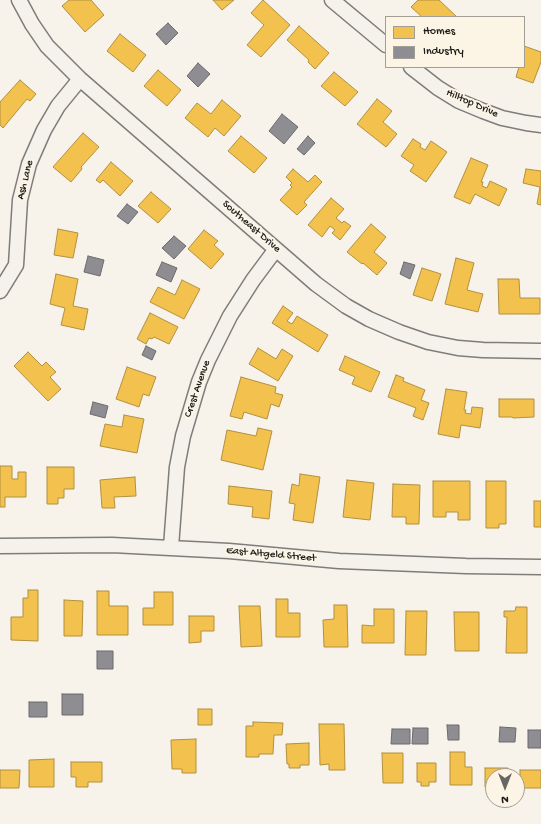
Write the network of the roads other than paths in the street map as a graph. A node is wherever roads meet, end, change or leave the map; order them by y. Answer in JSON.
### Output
{"nodes":[{"id":1,"x":19,"y":0,"type":"edge"},
{"id":2,"x":332,"y":0,"type":"edge"},
{"id":3,"x":385,"y":44,"type":"edge"},
{"id":4,"x":412,"y":68,"type":"edge"},
{"id":5,"x":80,"y":79,"type":"junction"},
{"id":6,"x":541,"y":124,"type":"edge"},
{"id":7,"x":276,"y":249,"type":"junction"},
{"id":8,"x":0,"y":290,"type":"edge"},
{"id":9,"x":541,"y":351,"type":"edge"},
{"id":10,"x":0,"y":546,"type":"edge"},
{"id":11,"x":171,"y":547,"type":"junction"},
{"id":12,"x":541,"y":567,"type":"edge"}],
"edges":[{"from":1,"to":5,"type":"street","name":"Southeast Drive"},
{"from":2,"to":3,"type":"street"},
{"from":4,"to":6,"type":"street","name":"Hilltop Drive"},
{"from":5,"to":7,"type":"street","name":"Southeast Drive"},
{"from":5,"to":8,"type":"street","name":"Ash Lane"},
{"from":7,"to":9,"type":"street","name":"Southeast Drive"},
{"from":7,"to":11,"type":"street","name":"Crest Avenue"},
{"from":10,"to":11,"type":"street","name":"East Altgeld Street"},
{"from":11,"to":12,"type":"street","name":"East Altgeld Street"}]}
